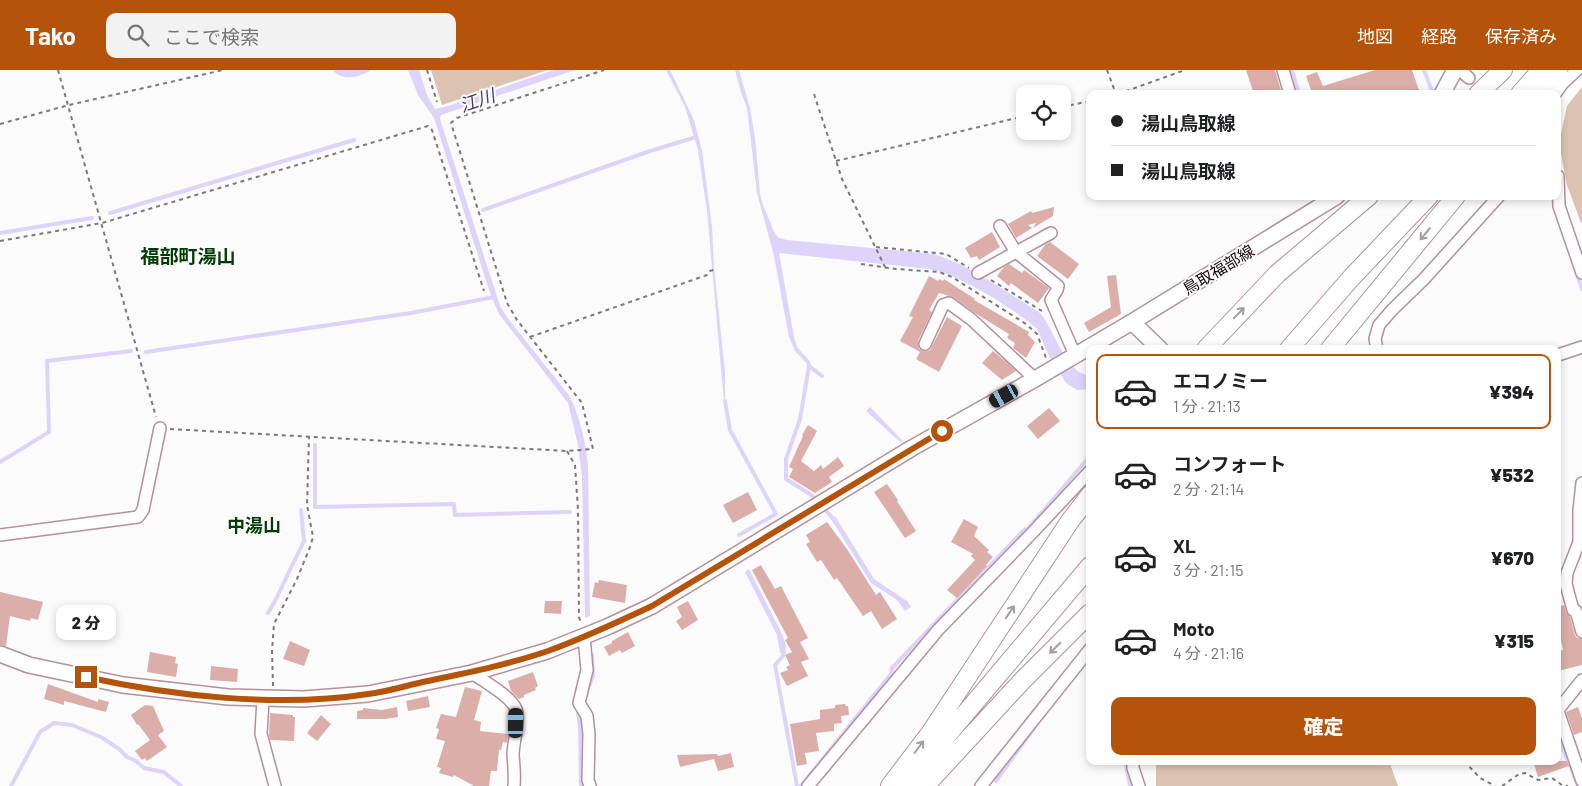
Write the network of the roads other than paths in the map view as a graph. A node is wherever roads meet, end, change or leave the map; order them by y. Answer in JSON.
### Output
{"nodes":[{"id":1,"x":1283,"y":70,"type":"edge"},
{"id":2,"x":1455,"y":70,"type":"edge"},
{"id":3,"x":1460,"y":70,"type":"edge"},
{"id":4,"x":1503,"y":70,"type":"edge"},
{"id":5,"x":1529,"y":70,"type":"edge"},
{"id":6,"x":1541,"y":70,"type":"edge"},
{"id":7,"x":1558,"y":70,"type":"edge"},
{"id":8,"x":1577,"y":70,"type":"edge"},
{"id":9,"x":1469,"y":78,"type":"dead end"},
{"id":10,"x":1289,"y":90,"type":"edge"},
{"id":11,"x":1444,"y":90,"type":"edge"},
{"id":12,"x":1482,"y":90,"type":"edge"},
{"id":13,"x":1512,"y":90,"type":"edge"},
{"id":14,"x":1524,"y":90,"type":"edge"},
{"id":15,"x":1542,"y":90,"type":"edge"},
{"id":16,"x":1558,"y":90,"type":"edge"},
{"id":17,"x":1326,"y":200,"type":"edge"},
{"id":18,"x":1364,"y":200,"type":"edge"},
{"id":19,"x":1412,"y":200,"type":"edge"},
{"id":20,"x":1425,"y":200,"type":"edge"},
{"id":21,"x":1453,"y":200,"type":"edge"},
{"id":22,"x":1495,"y":200,"type":"edge"},
{"id":23,"x":1559,"y":200,"type":"edge"},
{"id":24,"x":1000,"y":226,"type":"dead end"},
{"id":25,"x":1051,"y":233,"type":"dead end"},
{"id":26,"x":1016,"y":252,"type":"junction"},
{"id":27,"x":978,"y":273,"type":"road end"},
{"id":28,"x":1582,"y":273,"type":"edge"},
{"id":29,"x":1132,"y":322,"type":"junction"},
{"id":30,"x":925,"y":344,"type":"dead end"},
{"id":31,"x":1092,"y":345,"type":"edge"},
{"id":32,"x":1156,"y":345,"type":"edge"},
{"id":33,"x":1210,"y":345,"type":"edge"},
{"id":34,"x":1280,"y":345,"type":"edge"},
{"id":35,"x":1292,"y":345,"type":"edge"},
{"id":36,"x":1333,"y":345,"type":"edge"},
{"id":37,"x":1376,"y":345,"type":"edge"},
{"id":38,"x":1582,"y":346,"type":"edge"},
{"id":39,"x":1086,"y":349,"type":"edge"},
{"id":40,"x":1561,"y":354,"type":"edge"},
{"id":41,"x":1075,"y":355,"type":"junction"},
{"id":42,"x":1035,"y":379,"type":"junction"},
{"id":43,"x":160,"y":428,"type":"road end"},
{"id":44,"x":1086,"y":475,"type":"edge"},
{"id":45,"x":1582,"y":483,"type":"edge"},
{"id":46,"x":1086,"y":500,"type":"edge"},
{"id":47,"x":0,"y":535,"type":"edge"},
{"id":48,"x":1086,"y":571,"type":"edge"},
{"id":49,"x":1562,"y":580,"type":"edge"},
{"id":50,"x":1086,"y":583,"type":"edge"},
{"id":51,"x":1086,"y":617,"type":"edge"},
{"id":52,"x":1582,"y":632,"type":"edge"},
{"id":53,"x":584,"y":636,"type":"junction"},
{"id":54,"x":0,"y":654,"type":"edge"},
{"id":55,"x":1086,"y":654,"type":"edge"},
{"id":56,"x":472,"y":673,"type":"junction"},
{"id":57,"x":1580,"y":685,"type":"edge"},
{"id":58,"x":268,"y":699,"type":"junction"},
{"id":59,"x":1561,"y":707,"type":"edge"},
{"id":60,"x":1561,"y":719,"type":"edge"},
{"id":61,"x":1134,"y":765,"type":"edge"},
{"id":62,"x":1581,"y":775,"type":"edge"},
{"id":63,"x":275,"y":786,"type":"edge"},
{"id":64,"x":514,"y":786,"type":"edge"},
{"id":65,"x":590,"y":786,"type":"edge"},
{"id":66,"x":808,"y":786,"type":"edge"},
{"id":67,"x":890,"y":786,"type":"edge"},
{"id":68,"x":907,"y":786,"type":"edge"},
{"id":69,"x":925,"y":786,"type":"edge"},
{"id":70,"x":981,"y":786,"type":"edge"},
{"id":71,"x":1139,"y":786,"type":"edge"}],
"edges":[{"from":1,"to":10,"type":"street"},
{"from":2,"to":11,"type":"main road"},
{"from":3,"to":9,"type":"street"},
{"from":4,"to":12,"type":"highway"},
{"from":5,"to":13,"type":"highway"},
{"from":6,"to":14,"type":"highway"},
{"from":7,"to":15,"type":"highway"},
{"from":8,"to":16,"type":"street"},
{"from":17,"to":29,"type":"main road","name":"鳥取福部線"},
{"from":33,"to":18,"type":"highway","one_way":true},
{"from":19,"to":34,"type":"highway"},
{"from":20,"to":35,"type":"highway"},
{"from":21,"to":36,"type":"highway","one_way":true},
{"from":22,"to":37,"type":"street"},
{"from":23,"to":28,"type":"street"},
{"from":24,"to":26,"type":"street"},
{"from":25,"to":26,"type":"street"},
{"from":26,"to":27,"type":"street"},
{"from":26,"to":41,"type":"street"},
{"from":29,"to":31,"type":"main road","name":"鳥取福部線"},
{"from":29,"to":32,"type":"main road"},
{"from":30,"to":42,"type":"street"},
{"from":38,"to":40,"type":"street"},
{"from":39,"to":41,"type":"main road","name":"鳥取福部線"},
{"from":41,"to":42,"type":"main road","name":"鳥取福部線"},
{"from":42,"to":53,"type":"main road","name":"鳥取福部線"},
{"from":43,"to":47,"type":"street"},
{"from":44,"to":66,"type":"street"},
{"from":45,"to":49,"type":"street"},
{"from":67,"to":46,"type":"highway","one_way":true},
{"from":48,"to":68,"type":"highway"},
{"from":49,"to":52,"type":"street"},
{"from":50,"to":68,"type":"highway"},
{"from":51,"to":69,"type":"highway","one_way":true},
{"from":53,"to":56,"type":"main road","name":"鳥取福部線"},
{"from":53,"to":65,"type":"street"},
{"from":54,"to":58,"type":"main road","name":"鳥取福部線"},
{"from":55,"to":70,"type":"street"},
{"from":56,"to":58,"type":"main road","name":"鳥取福部線"},
{"from":56,"to":64,"type":"street"},
{"from":57,"to":59,"type":"street"},
{"from":58,"to":63,"type":"street"},
{"from":60,"to":62,"type":"street"},
{"from":61,"to":71,"type":"street"}]}
